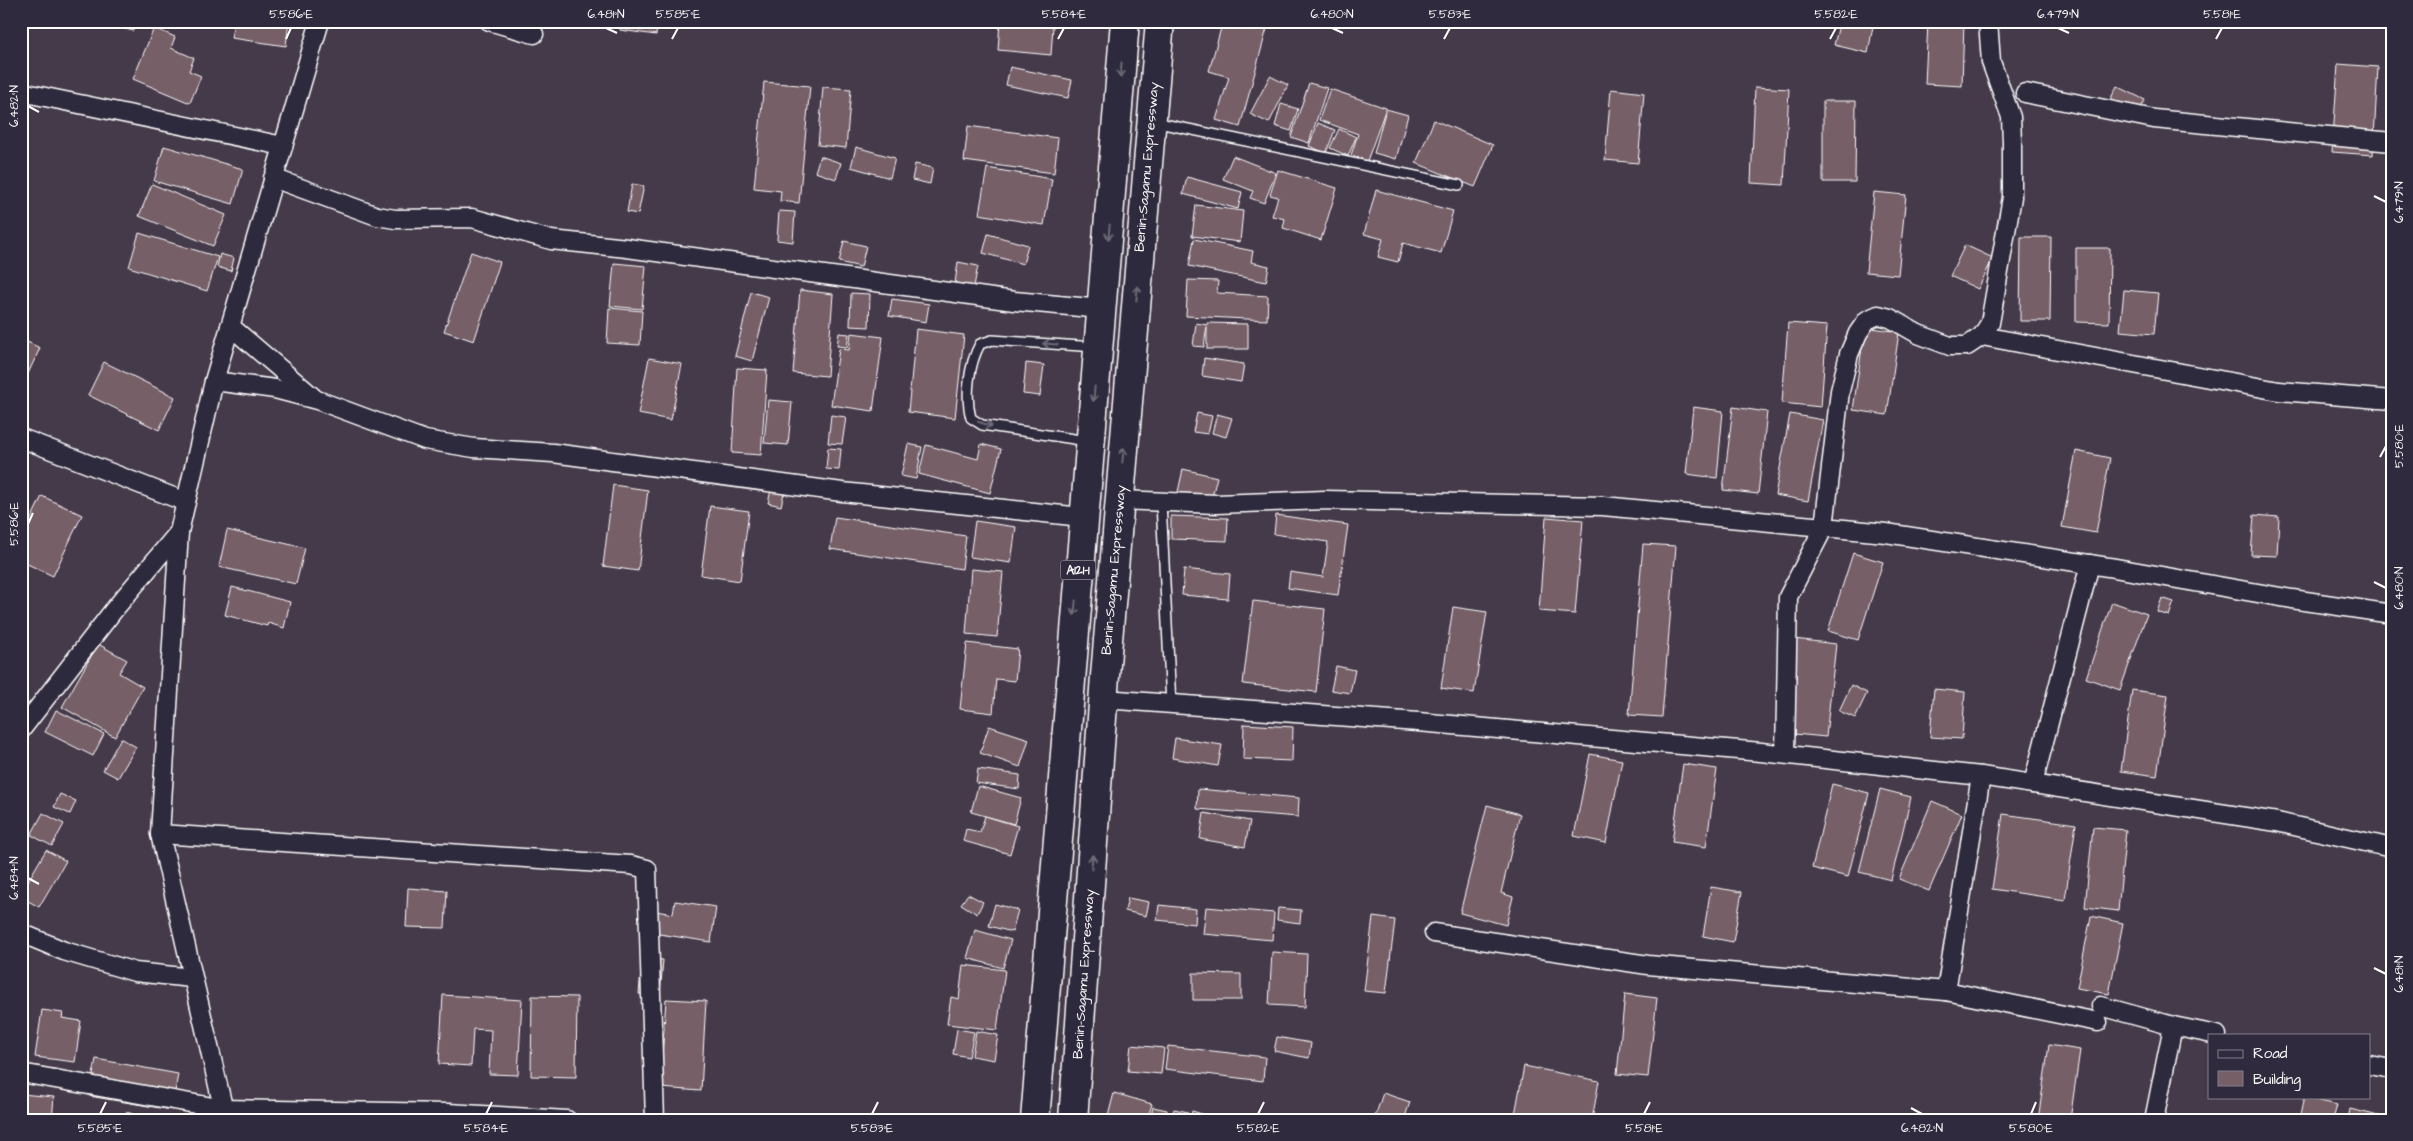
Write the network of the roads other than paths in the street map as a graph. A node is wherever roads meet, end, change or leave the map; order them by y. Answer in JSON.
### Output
{"nodes":[{"id":1,"x":320,"y":21,"type":"edge"},
{"id":2,"x":489,"y":21,"type":"edge"},
{"id":3,"x":1125,"y":21,"type":"edge"},
{"id":4,"x":1160,"y":21,"type":"edge"},
{"id":5,"x":1988,"y":21,"type":"edge"},
{"id":6,"x":534,"y":34,"type":"dead end"},
{"id":7,"x":21,"y":92,"type":"edge"},
{"id":8,"x":2025,"y":93,"type":"dead end"},
{"id":9,"x":1151,"y":122,"type":"junction"},
{"id":10,"x":2392,"y":142,"type":"edge"},
{"id":11,"x":283,"y":146,"type":"junction"},
{"id":12,"x":273,"y":178,"type":"junction"},
{"id":13,"x":1460,"y":185,"type":"dead end"},
{"id":14,"x":1102,"y":308,"type":"junction"},
{"id":15,"x":230,"y":326,"type":"junction"},
{"id":16,"x":1982,"y":336,"type":"junction"},
{"id":17,"x":1098,"y":347,"type":"junction"},
{"id":18,"x":214,"y":381,"type":"junction"},
{"id":19,"x":317,"y":400,"type":"junction"},
{"id":20,"x":2392,"y":400,"type":"edge"},
{"id":21,"x":21,"y":438,"type":"edge"},
{"id":22,"x":1090,"y":441,"type":"junction"},
{"id":23,"x":1120,"y":500,"type":"junction"},
{"id":24,"x":186,"y":502,"type":"junction"},
{"id":25,"x":1161,"y":502,"type":"junction"},
{"id":26,"x":1082,"y":517,"type":"junction"},
{"id":27,"x":1824,"y":527,"type":"junction"},
{"id":28,"x":179,"y":532,"type":"junction"},
{"id":29,"x":2090,"y":564,"type":"junction"},
{"id":30,"x":2392,"y":614,"type":"edge"},
{"id":31,"x":1104,"y":699,"type":"junction"},
{"id":32,"x":1171,"y":704,"type":"junction"},
{"id":33,"x":21,"y":730,"type":"edge"},
{"id":34,"x":1785,"y":754,"type":"junction"},
{"id":35,"x":1981,"y":776,"type":"junction"},
{"id":36,"x":2034,"y":784,"type":"junction"},
{"id":37,"x":160,"y":834,"type":"junction"},
{"id":38,"x":2392,"y":848,"type":"edge"},
{"id":39,"x":21,"y":933,"type":"edge"},
{"id":40,"x":1434,"y":934,"type":"dead end"},
{"id":41,"x":192,"y":978,"type":"junction"},
{"id":42,"x":1946,"y":991,"type":"junction"},
{"id":43,"x":2173,"y":1026,"type":"junction"},
{"id":44,"x":2213,"y":1034,"type":"edge"},
{"id":45,"x":2370,"y":1065,"type":"edge"},
{"id":46,"x":2392,"y":1069,"type":"edge"},
{"id":47,"x":21,"y":1073,"type":"edge"},
{"id":48,"x":225,"y":1115,"type":"edge"},
{"id":49,"x":567,"y":1120,"type":"edge"},
{"id":50,"x":655,"y":1120,"type":"edge"},
{"id":51,"x":1034,"y":1120,"type":"edge"},
{"id":52,"x":1073,"y":1120,"type":"edge"},
{"id":53,"x":2154,"y":1120,"type":"edge"}],
"edges":[{"from":1,"to":11,"type":"street"},
{"from":2,"to":6,"type":"street"},
{"from":3,"to":14,"type":"highway","number":"A121-1","one_way":true},
{"from":4,"to":9,"type":"highway","name":"Benin-Sagamu Expressway","number":"A121-1"},
{"from":5,"to":16,"type":"street"},
{"from":7,"to":11,"type":"street"},
{"from":8,"to":10,"type":"street"},
{"from":9,"to":13,"type":"lane"},
{"from":23,"to":9,"type":"highway","name":"Benin-Sagamu Expressway","number":"A121-1","one_way":true},
{"from":11,"to":12,"type":"street"},
{"from":12,"to":14,"type":"street"},
{"from":12,"to":15,"type":"street"},
{"from":14,"to":17,"type":"highway","number":"A121-1"},
{"from":15,"to":18,"type":"street"},
{"from":15,"to":19,"type":"street"},
{"from":16,"to":20,"type":"street"},
{"from":16,"to":27,"type":"street"},
{"from":17,"to":22,"type":"highway","number":"A121-1","one_way":true},
{"from":17,"to":22,"type":"lane","one_way":true},
{"from":18,"to":19,"type":"street"},
{"from":18,"to":24,"type":"street"},
{"from":19,"to":26,"type":"street"},
{"from":21,"to":24,"type":"street"},
{"from":22,"to":26,"type":"highway","number":"A121-1"},
{"from":23,"to":25,"type":"street"},
{"from":23,"to":31,"type":"highway","name":"Benin-Sagamu Expressway","number":"A121-1"},
{"from":24,"to":28,"type":"street"},
{"from":25,"to":27,"type":"street"},
{"from":25,"to":32,"type":"lane"},
{"from":26,"to":51,"type":"highway","number":"A121-1","one_way":true},
{"from":27,"to":29,"type":"street"},
{"from":27,"to":34,"type":"street"},
{"from":28,"to":33,"type":"street"},
{"from":28,"to":37,"type":"street"},
{"from":29,"to":30,"type":"street"},
{"from":29,"to":36,"type":"street"},
{"from":31,"to":32,"type":"street"},
{"from":52,"to":31,"type":"highway","name":"Benin-Sagamu Expressway","number":"A121-1","one_way":true},
{"from":32,"to":34,"type":"street"},
{"from":34,"to":35,"type":"street"},
{"from":35,"to":36,"type":"street"},
{"from":35,"to":42,"type":"street"},
{"from":36,"to":38,"type":"street"},
{"from":37,"to":41,"type":"street"},
{"from":37,"to":50,"type":"street"},
{"from":39,"to":41,"type":"street"},
{"from":40,"to":42,"type":"street"},
{"from":41,"to":48,"type":"street"},
{"from":42,"to":43,"type":"street"},
{"from":43,"to":44,"type":"street"},
{"from":43,"to":53,"type":"street"},
{"from":45,"to":46,"type":"street"},
{"from":47,"to":48,"type":"street"},
{"from":48,"to":49,"type":"street"}]}
